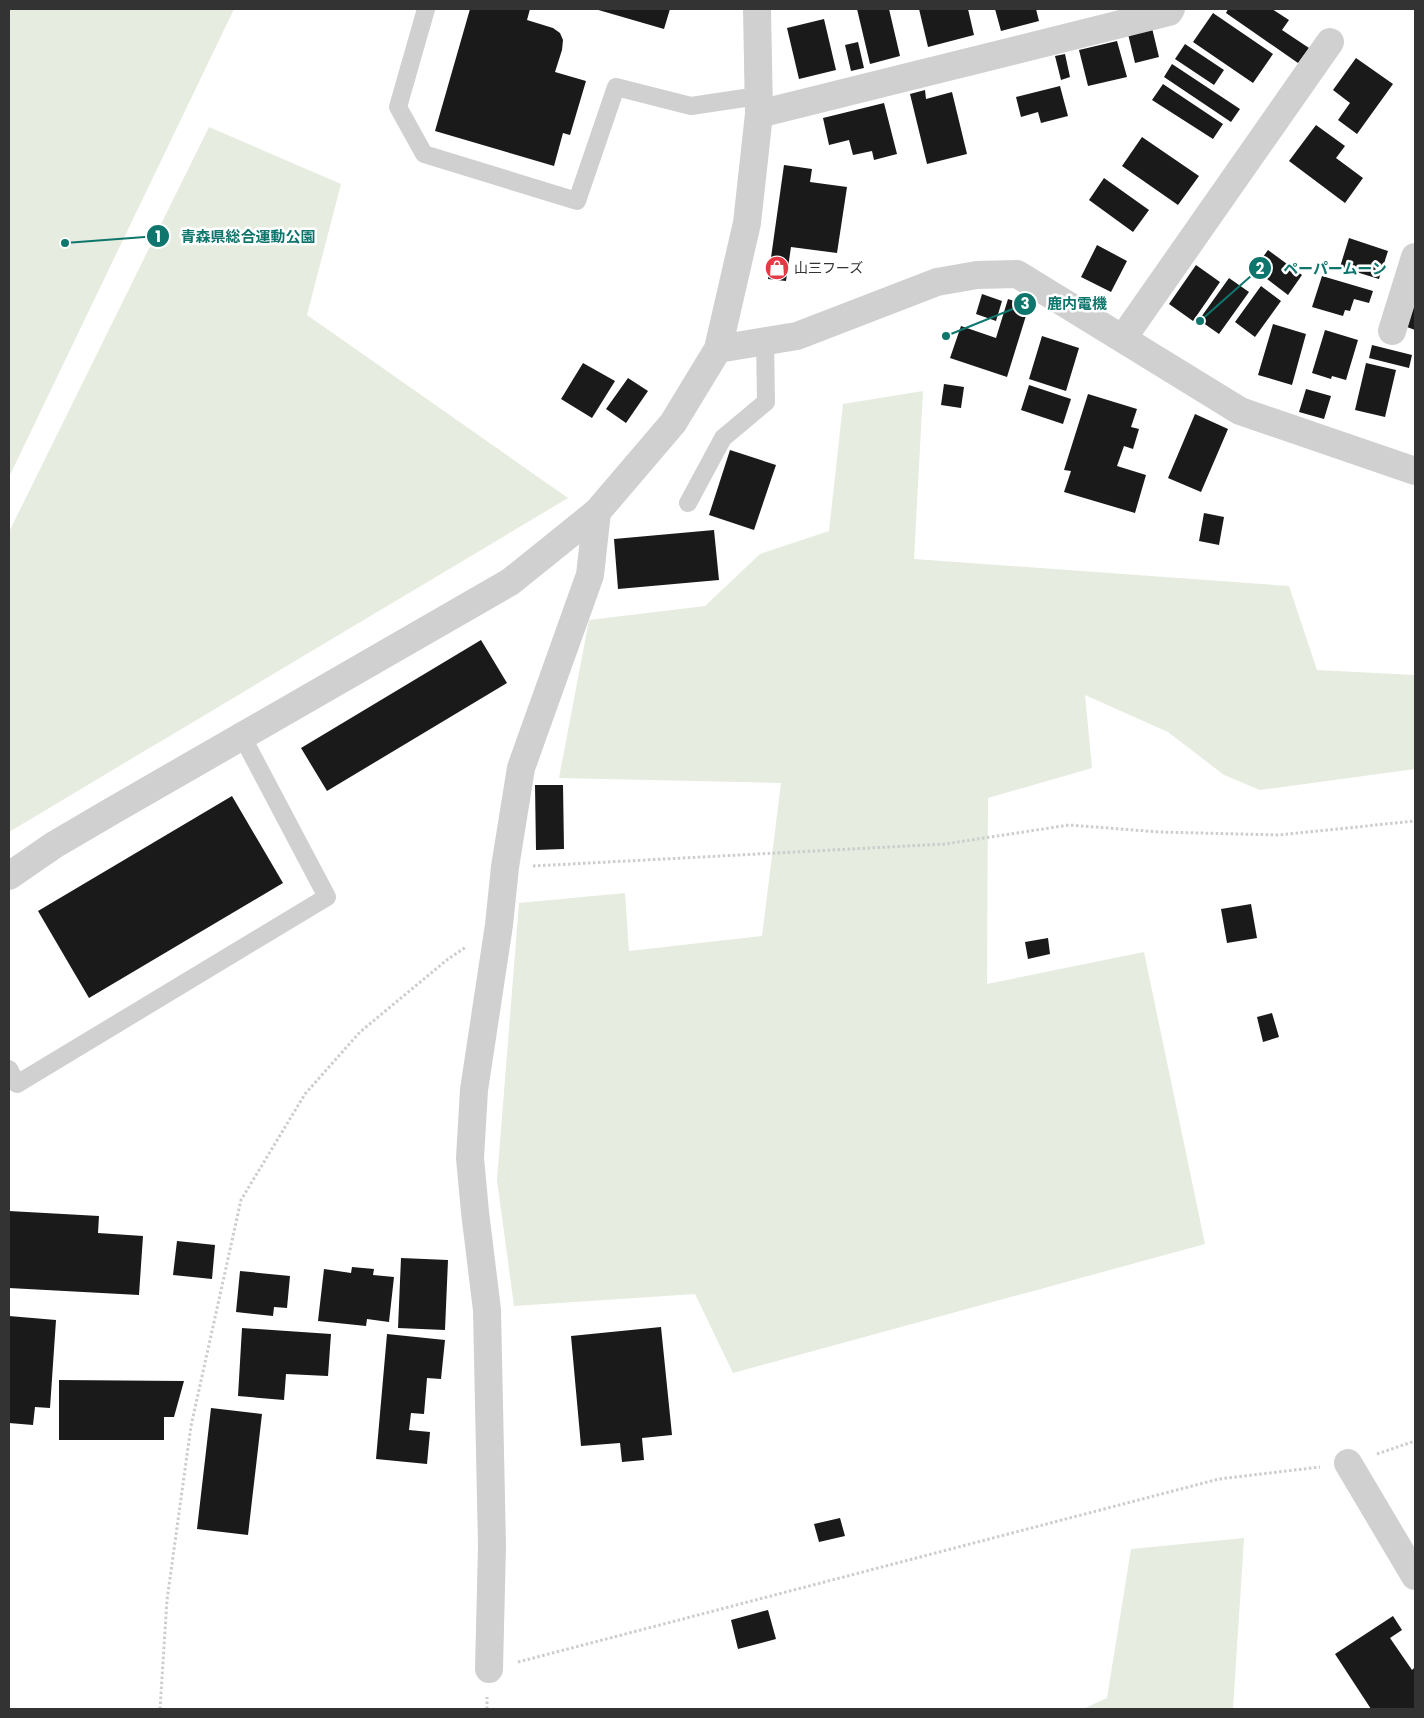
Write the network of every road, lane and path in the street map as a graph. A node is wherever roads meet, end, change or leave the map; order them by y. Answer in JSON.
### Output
{"nodes":[{"id":1,"x":426,"y":9,"type":"edge"},
{"id":2,"x":756,"y":9,"type":"edge"},
{"id":3,"x":1171,"y":9,"type":"edge"},
{"id":4,"x":1330,"y":42,"type":"dead end"},
{"id":5,"x":758,"y":105,"type":"junction"},
{"id":6,"x":1415,"y":257,"type":"edge"},
{"id":7,"x":1392,"y":331,"type":"dead end"},
{"id":8,"x":1124,"y":338,"type":"junction"},
{"id":9,"x":765,"y":341,"type":"junction"},
{"id":10,"x":718,"y":349,"type":"junction"},
{"id":11,"x":1415,"y":471,"type":"edge"},
{"id":12,"x":688,"y":503,"type":"dead end"},
{"id":13,"x":596,"y":512,"type":"junction"},
{"id":14,"x":242,"y":736,"type":"junction"},
{"id":15,"x":1415,"y":821,"type":"edge"},
{"id":16,"x":505,"y":867,"type":"junction"},
{"id":17,"x":9,"y":876,"type":"edge"},
{"id":18,"x":499,"y":925,"type":"junction"},
{"id":19,"x":9,"y":1069,"type":"edge"},
{"id":20,"x":1415,"y":1441,"type":"edge"},
{"id":21,"x":1348,"y":1464,"type":"junction"},
{"id":22,"x":1415,"y":1576,"type":"edge"},
{"id":23,"x":489,"y":1669,"type":"joint"},
{"id":24,"x":160,"y":1709,"type":"edge"}],
"edges":[{"from":1,"to":5,"type":"lane"},
{"from":2,"to":5,"type":"street"},
{"from":3,"to":5,"type":"street"},
{"from":4,"to":8,"type":"street"},
{"from":5,"to":10,"type":"street"},
{"from":6,"to":7,"type":"street"},
{"from":8,"to":9,"type":"street"},
{"from":8,"to":11,"type":"street"},
{"from":9,"to":10,"type":"street"},
{"from":9,"to":12,"type":"lane"},
{"from":10,"to":13,"type":"street"},
{"from":13,"to":14,"type":"street"},
{"from":13,"to":16,"type":"street"},
{"from":14,"to":17,"type":"street"},
{"from":14,"to":19,"type":"lane"},
{"from":15,"to":16,"type":"path"},
{"from":16,"to":18,"type":"street"},
{"from":18,"to":23,"type":"street"},
{"from":18,"to":24,"type":"path"},
{"from":20,"to":21,"type":"path"},
{"from":21,"to":22,"type":"street"},
{"from":21,"to":23,"type":"path"}]}
